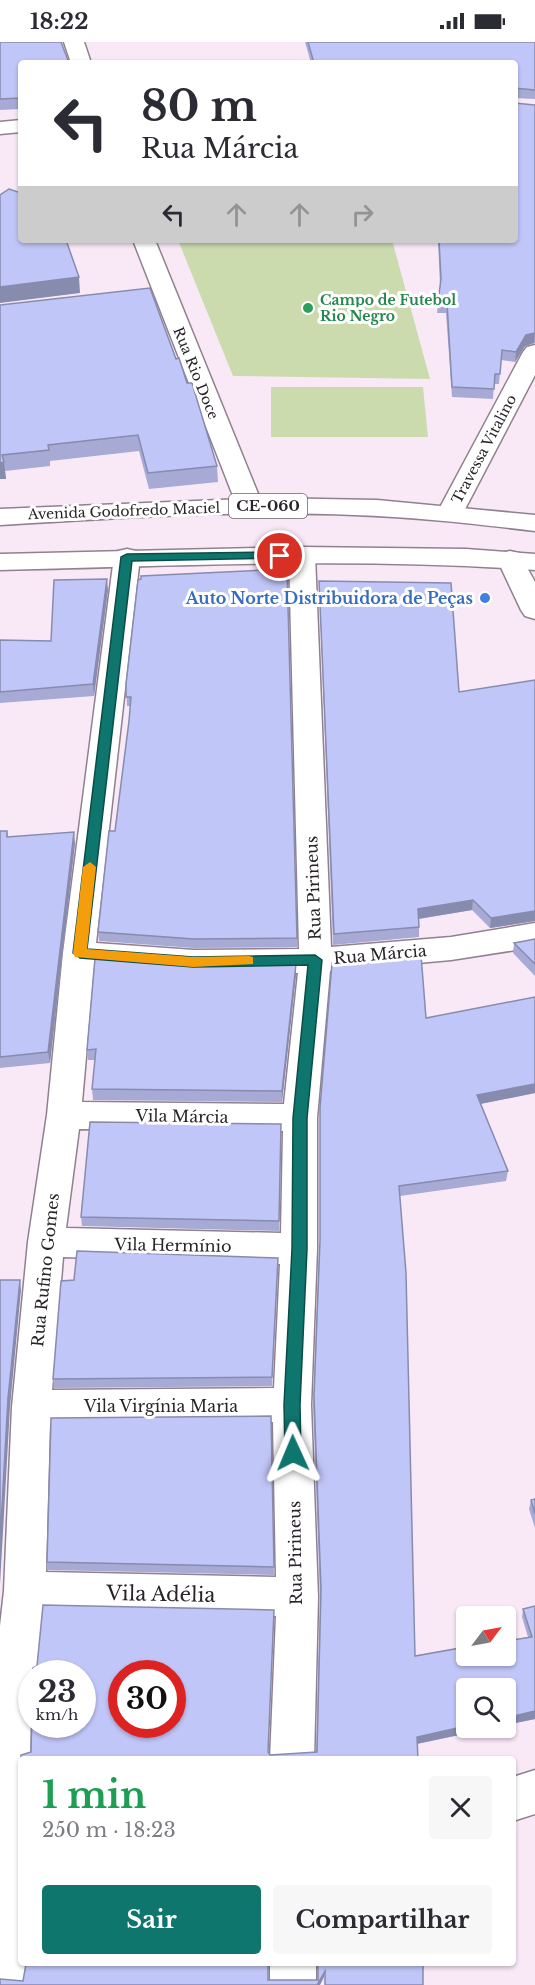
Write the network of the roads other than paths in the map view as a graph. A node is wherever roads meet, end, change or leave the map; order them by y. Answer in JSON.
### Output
{"nodes":[{"id":1,"x":74,"y":42,"type":"edge"},
{"id":2,"x":80,"y":60,"type":"edge"},
{"id":3,"x":18,"y":126,"type":"edge"},
{"id":4,"x":0,"y":128,"type":"edge"},
{"id":5,"x":144,"y":243,"type":"edge"},
{"id":6,"x":535,"y":352,"type":"edge"},
{"id":7,"x":250,"y":506,"type":"junction"},
{"id":8,"x":450,"y":513,"type":"junction"},
{"id":9,"x":0,"y":517,"type":"edge"},
{"id":10,"x":535,"y":523,"type":"edge"},
{"id":11,"x":302,"y":555,"type":"junction"},
{"id":12,"x":127,"y":557,"type":"junction"},
{"id":13,"x":522,"y":561,"type":"edge"},
{"id":14,"x":0,"y":562,"type":"edge"},
{"id":15,"x":535,"y":610,"type":"edge"},
{"id":16,"x":535,"y":935,"type":"edge"},
{"id":17,"x":80,"y":953,"type":"junction"},
{"id":18,"x":315,"y":960,"type":"junction"},
{"id":19,"x":64,"y":1115,"type":"junction"},
{"id":20,"x":300,"y":1118,"type":"junction"},
{"id":21,"x":46,"y":1242,"type":"junction"},
{"id":22,"x":299,"y":1249,"type":"junction"},
{"id":23,"x":292,"y":1405,"type":"junction"},
{"id":24,"x":31,"y":1407,"type":"junction"},
{"id":25,"x":25,"y":1591,"type":"junction"},
{"id":26,"x":297,"y":1597,"type":"junction"},
{"id":27,"x":292,"y":1756,"type":"edge"},
{"id":28,"x":535,"y":1792,"type":"edge"},
{"id":29,"x":516,"y":1798,"type":"edge"},
{"id":30,"x":14,"y":1833,"type":"edge"},
{"id":31,"x":292,"y":1966,"type":"edge"},
{"id":32,"x":2,"y":1985,"type":"edge"},
{"id":33,"x":293,"y":1985,"type":"edge"}],
"edges":[{"from":1,"to":2,"type":"street"},
{"from":3,"to":4,"type":"street"},
{"from":5,"to":7,"type":"street","name":"Rua Rio Doce"},
{"from":6,"to":8,"type":"street","name":"Travessa Vitalino"},
{"from":7,"to":8,"type":"street","name":"Avenida Godofredo Maciel","number":"CE-060"},
{"from":7,"to":9,"type":"street","name":"Avenida Godofredo Maciel","number":"CE-060"},
{"from":8,"to":10,"type":"street","name":"Avenida Godofredo Maciel","number":"CE-060"},
{"from":11,"to":12,"type":"street"},
{"from":11,"to":13,"type":"street"},
{"from":11,"to":18,"type":"street","name":"Rua Pirineus"},
{"from":12,"to":14,"type":"street"},
{"from":12,"to":17,"type":"street","name":"Rua Rufino Gomes"},
{"from":13,"to":15,"type":"street"},
{"from":16,"to":18,"type":"street","name":"Rua Márcia"},
{"from":17,"to":18,"type":"street","name":"Rua Márcia"},
{"from":17,"to":19,"type":"street","name":"Rua Rufino Gomes"},
{"from":18,"to":20,"type":"street","name":"Rua Pirineus"},
{"from":19,"to":20,"type":"street","name":"Vila Márcia"},
{"from":19,"to":21,"type":"street","name":"Rua Rufino Gomes"},
{"from":20,"to":22,"type":"street","name":"Rua Pirineus"},
{"from":21,"to":22,"type":"street","name":"Vila Hermínio"},
{"from":21,"to":24,"type":"street","name":"Rua Rufino Gomes"},
{"from":22,"to":23,"type":"street","name":"Rua Pirineus"},
{"from":23,"to":24,"type":"street","name":"Vila Virgínia Maria"},
{"from":23,"to":26,"type":"street","name":"Rua Pirineus"},
{"from":24,"to":25,"type":"street","name":"Rua Rufino Gomes"},
{"from":25,"to":26,"type":"street","name":"Vila Adélia"},
{"from":25,"to":30,"type":"street","name":"Rua Rufino Gomes"},
{"from":26,"to":27,"type":"street","name":"Rua Pirineus"},
{"from":28,"to":29,"type":"street"},
{"from":30,"to":32,"type":"street","name":"Rua Rufino Gomes"},
{"from":31,"to":33,"type":"street"}]}
